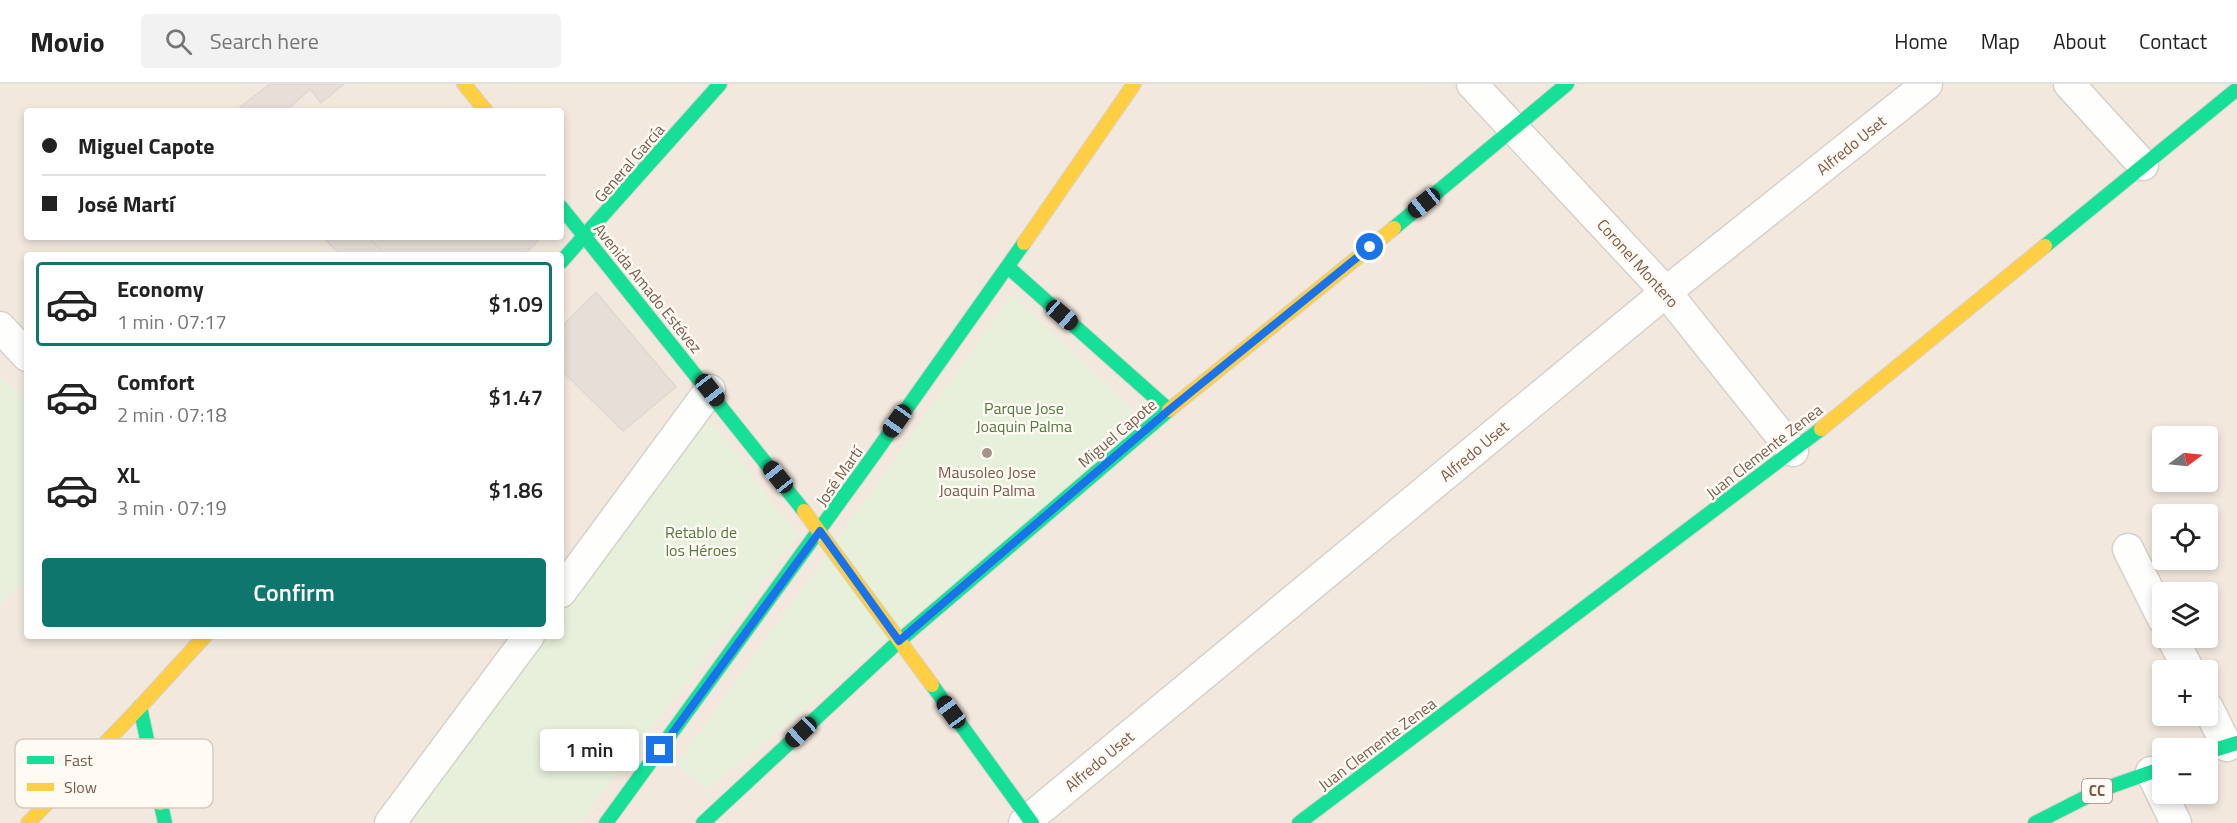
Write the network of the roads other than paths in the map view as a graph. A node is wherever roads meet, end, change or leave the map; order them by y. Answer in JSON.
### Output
{"nodes":[{"id":1,"x":465,"y":84,"type":"edge"},
{"id":2,"x":720,"y":84,"type":"edge"},
{"id":3,"x":1134,"y":84,"type":"edge"},
{"id":4,"x":1472,"y":84,"type":"edge"},
{"id":5,"x":1567,"y":84,"type":"edge"},
{"id":6,"x":1927,"y":84,"type":"edge"},
{"id":7,"x":2069,"y":84,"type":"edge"},
{"id":8,"x":2237,"y":89,"type":"edge"},
{"id":9,"x":484,"y":108,"type":"edge"},
{"id":10,"x":1515,"y":129,"type":"junction"},
{"id":11,"x":2143,"y":165,"type":"junction"},
{"id":12,"x":564,"y":211,"type":"edge"},
{"id":13,"x":585,"y":237,"type":"junction"},
{"id":14,"x":564,"y":259,"type":"edge"},
{"id":15,"x":1008,"y":267,"type":"junction"},
{"id":16,"x":1666,"y":292,"type":"junction"},
{"id":17,"x":0,"y":327,"type":"edge"},
{"id":18,"x":24,"y":353,"type":"edge"},
{"id":19,"x":710,"y":390,"type":"junction"},
{"id":20,"x":1169,"y":410,"type":"junction"},
{"id":21,"x":1793,"y":451,"type":"junction"},
{"id":22,"x":820,"y":531,"type":"junction"},
{"id":23,"x":2128,"y":549,"type":"dead end"},
{"id":24,"x":564,"y":588,"type":"edge"},
{"id":25,"x":2152,"y":597,"type":"edge"},
{"id":26,"x":202,"y":639,"type":"edge"},
{"id":27,"x":526,"y":639,"type":"edge"},
{"id":28,"x":899,"y":641,"type":"junction"},
{"id":29,"x":140,"y":707,"type":"junction"},
{"id":30,"x":2215,"y":726,"type":"edge"},
{"id":31,"x":110,"y":739,"type":"edge"},
{"id":32,"x":147,"y":739,"type":"edge"},
{"id":33,"x":2224,"y":747,"type":"edge"},
{"id":34,"x":2152,"y":772,"type":"edge"},
{"id":35,"x":2169,"y":804,"type":"edge"},
{"id":36,"x":43,"y":808,"type":"edge"},
{"id":37,"x":161,"y":808,"type":"edge"},
{"id":38,"x":1028,"y":822,"type":"edge"},
{"id":39,"x":28,"y":823,"type":"edge"},
{"id":40,"x":165,"y":823,"type":"edge"},
{"id":41,"x":390,"y":823,"type":"edge"},
{"id":42,"x":606,"y":823,"type":"edge"},
{"id":43,"x":703,"y":823,"type":"edge"},
{"id":44,"x":1299,"y":823,"type":"edge"},
{"id":45,"x":2035,"y":823,"type":"edge"},
{"id":46,"x":2176,"y":823,"type":"edge"}],
"edges":[{"from":1,"to":9,"type":"main road"},
{"from":2,"to":13,"type":"main road","name":"General García"},
{"from":3,"to":15,"type":"main road","name":"José Martí"},
{"from":4,"to":10,"type":"street","name":"Coronel Montero"},
{"from":5,"to":10,"type":"main road","name":"Miguel Capote"},
{"from":6,"to":16,"type":"street","name":"Alfredo Uset"},
{"from":7,"to":11,"type":"street"},
{"from":8,"to":11,"type":"main road","name":"Juan Clemente Zenea"},
{"from":10,"to":16,"type":"street","name":"Coronel Montero"},
{"from":10,"to":20,"type":"main road","name":"Miguel Capote"},
{"from":11,"to":21,"type":"main road","name":"Juan Clemente Zenea"},
{"from":12,"to":13,"type":"main road","name":"Avenida Amado Estévez"},
{"from":13,"to":14,"type":"main road","name":"General García"},
{"from":13,"to":19,"type":"main road","name":"Avenida Amado Estévez"},
{"from":15,"to":20,"type":"main road"},
{"from":15,"to":22,"type":"main road","name":"José Martí"},
{"from":16,"to":21,"type":"street","name":"Coronel Montero"},
{"from":16,"to":38,"type":"street","name":"Alfredo Uset"},
{"from":17,"to":18,"type":"street"},
{"from":19,"to":22,"type":"main road","name":"Avenida Amado Estévez"},
{"from":19,"to":24,"type":"street"},
{"from":20,"to":28,"type":"main road","name":"Miguel Capote"},
{"from":21,"to":44,"type":"main road","name":"Juan Clemente Zenea"},
{"from":22,"to":28,"type":"main road","name":"Avenida Amado Estévez"},
{"from":22,"to":42,"type":"main road","name":"José Martí"},
{"from":23,"to":25,"type":"street"},
{"from":26,"to":29,"type":"main road"},
{"from":27,"to":41,"type":"street"},
{"from":28,"to":38,"type":"main road","name":"Avenida Amado Estévez"},
{"from":28,"to":43,"type":"main road","name":"Miguel Capote"},
{"from":29,"to":31,"type":"main road"},
{"from":29,"to":32,"type":"main road"},
{"from":30,"to":33,"type":"street"},
{"from":34,"to":45,"type":"main road","number":"CC"},
{"from":35,"to":46,"type":"street"},
{"from":36,"to":39,"type":"main road"},
{"from":37,"to":40,"type":"main road"}]}
